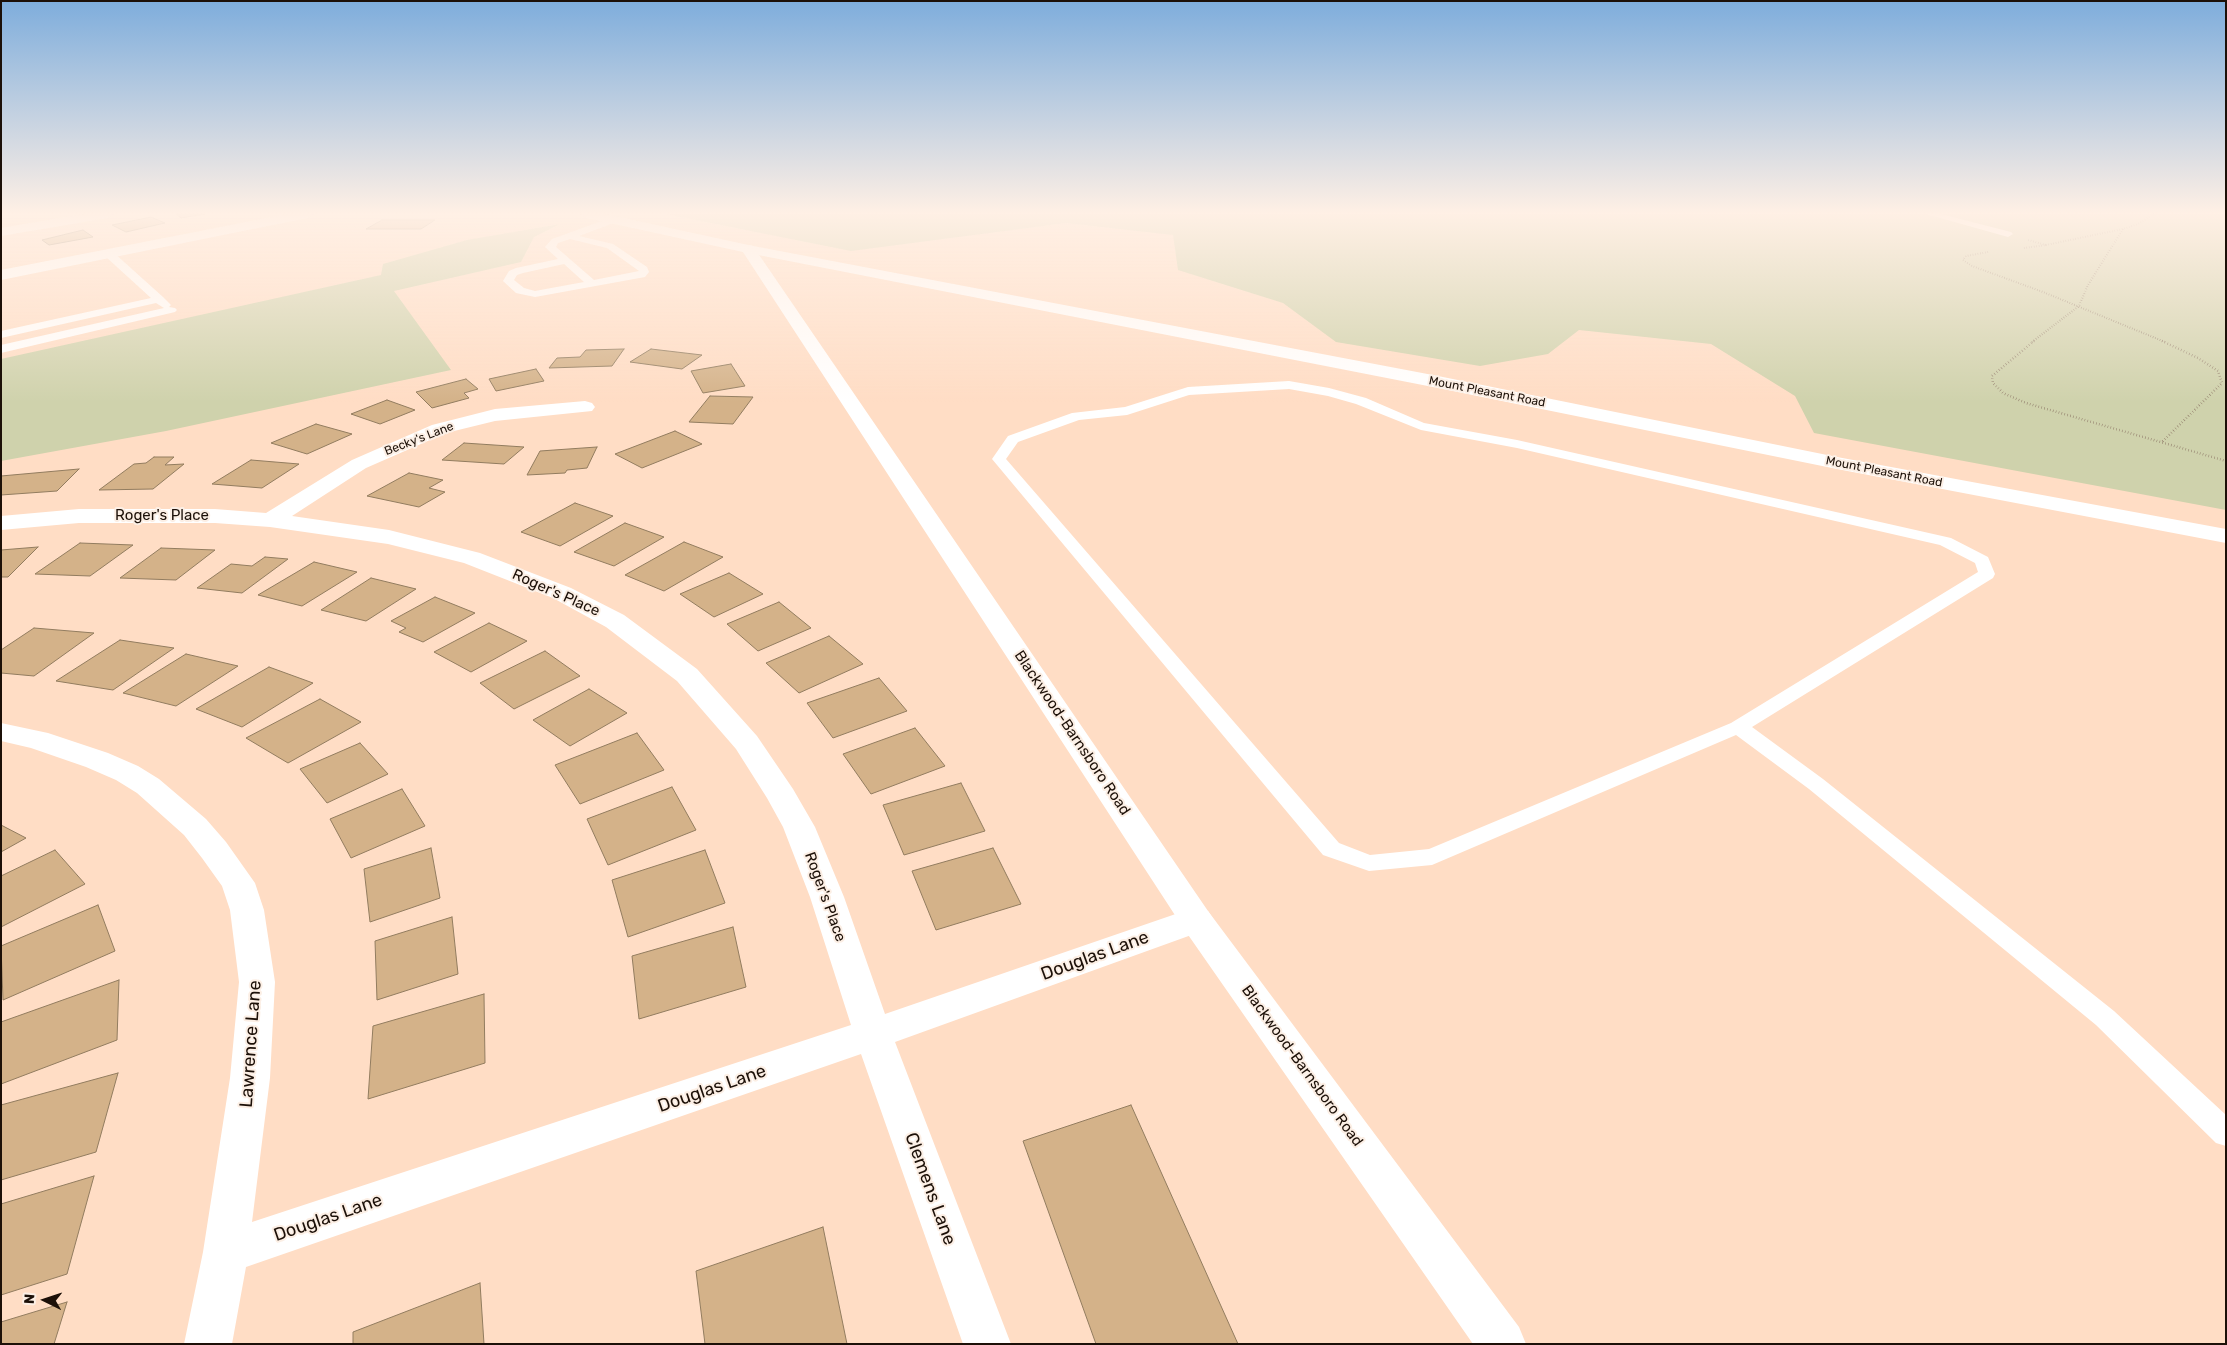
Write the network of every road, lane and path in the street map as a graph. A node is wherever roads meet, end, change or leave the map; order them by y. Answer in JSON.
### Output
{"nodes":[{"id":1,"x":135,"y":277,"type":"edge"},
{"id":2,"x":511,"y":277,"type":"edge"},
{"id":3,"x":584,"y":277,"type":"edge"},
{"id":4,"x":631,"y":277,"type":"edge"},
{"id":5,"x":767,"y":277,"type":"edge"},
{"id":6,"x":892,"y":277,"type":"edge"},
{"id":7,"x":2000,"y":277,"type":"edge"},
{"id":8,"x":2093,"y":277,"type":"edge"},
{"id":9,"x":592,"y":284,"type":"junction"},
{"id":10,"x":160,"y":299,"type":"junction"},
{"id":11,"x":2079,"y":306,"type":"junction"},
{"id":12,"x":1,"y":336,"type":"edge"},
{"id":13,"x":1,"y":349,"type":"edge"},
{"id":14,"x":585,"y":407,"type":"dead end"},
{"id":15,"x":2162,"y":442,"type":"junction"},
{"id":16,"x":2226,"y":461,"type":"edge"},
{"id":17,"x":270,"y":520,"type":"junction"},
{"id":18,"x":1,"y":523,"type":"edge"},
{"id":19,"x":2226,"y":536,"type":"edge"},
{"id":20,"x":1738,"y":727,"type":"junction"},
{"id":21,"x":1,"y":732,"type":"edge"},
{"id":22,"x":1196,"y":920,"type":"junction"},
{"id":23,"x":873,"y":1034,"type":"junction"},
{"id":24,"x":2226,"y":1134,"type":"edge"},
{"id":25,"x":226,"y":1252,"type":"junction"},
{"id":26,"x":208,"y":1344,"type":"edge"},
{"id":27,"x":986,"y":1344,"type":"edge"},
{"id":28,"x":1502,"y":1344,"type":"edge"}],
"edges":[{"from":1,"to":10,"type":"lane"},
{"from":2,"to":9,"type":"lane"},
{"from":3,"to":9,"type":"lane"},
{"from":4,"to":9,"type":"lane"},
{"from":5,"to":22,"type":"street","name":"Blackwood-Barnsboro Road"},
{"from":6,"to":19,"type":"street","name":"Mount Pleasant Road"},
{"from":7,"to":11,"type":"path"},
{"from":8,"to":11,"type":"path"},
{"from":10,"to":12,"type":"lane"},
{"from":10,"to":13,"type":"lane"},
{"from":11,"to":15,"type":"path"},
{"from":11,"to":15,"type":"path"},
{"from":14,"to":17,"type":"street","name":"Becky's Lane"},
{"from":15,"to":16,"type":"path"},
{"from":17,"to":18,"type":"street","name":"Roger's Place"},
{"from":17,"to":23,"type":"street","name":"Roger's Place"},
{"from":20,"to":20,"type":"lane"},
{"from":20,"to":24,"type":"lane"},
{"from":21,"to":25,"type":"street","name":"Lawrence Lane"},
{"from":22,"to":23,"type":"street","name":"Douglas Lane"},
{"from":22,"to":28,"type":"street","name":"Blackwood-Barnsboro Road"},
{"from":23,"to":25,"type":"street","name":"Douglas Lane"},
{"from":23,"to":27,"type":"street","name":"Clemens Lane"},
{"from":25,"to":26,"type":"street","name":"Lawrence Lane"}]}
